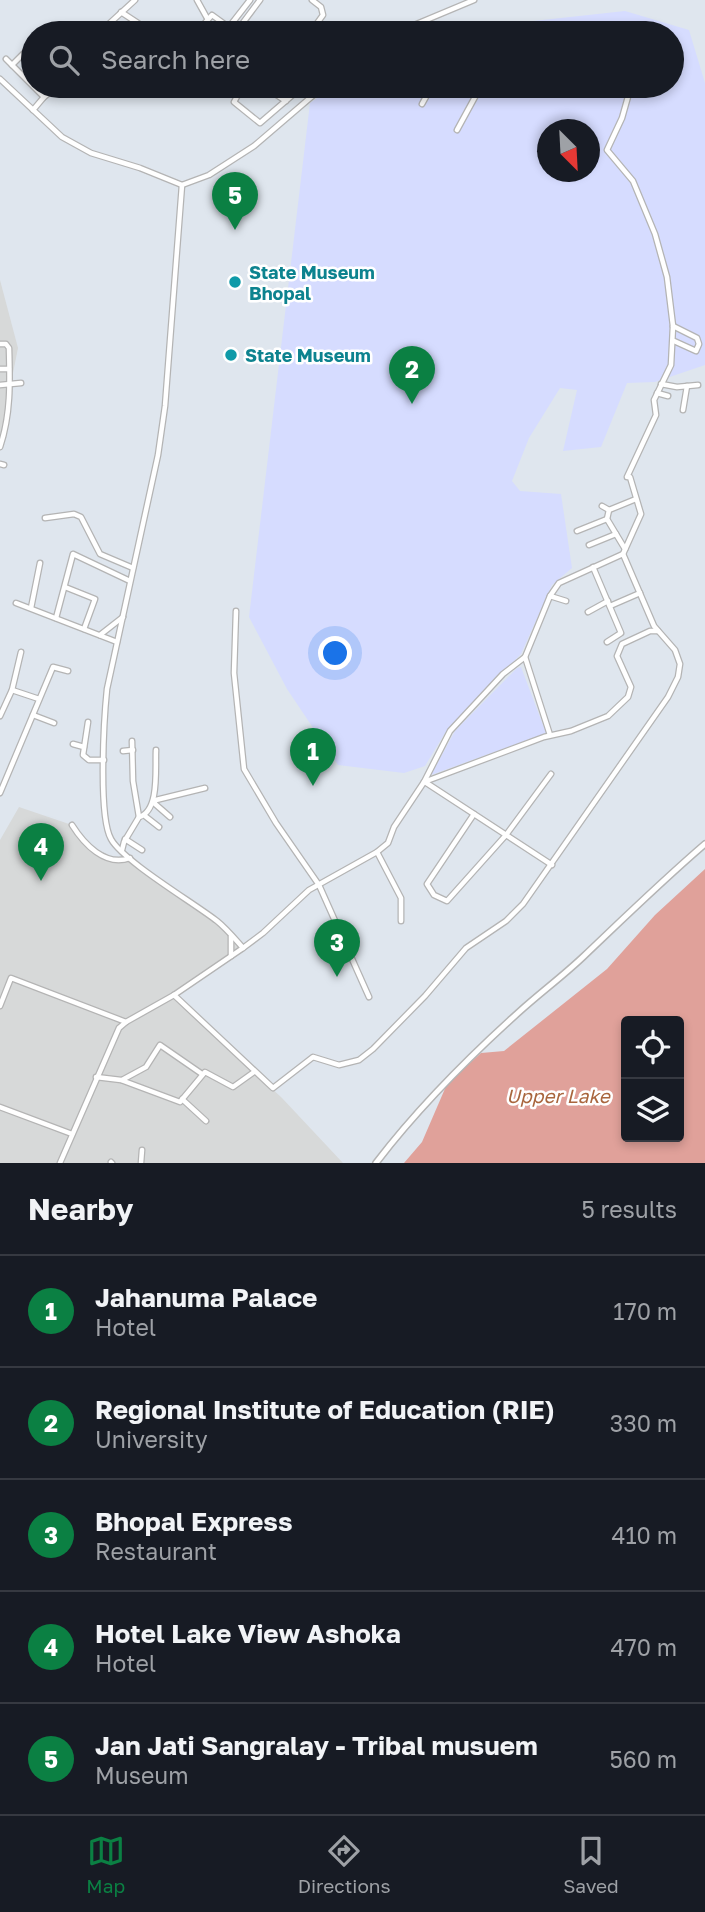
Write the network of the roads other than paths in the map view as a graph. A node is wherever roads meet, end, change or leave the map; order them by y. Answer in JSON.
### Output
{"nodes":[{"id":1,"x":135,"y":0,"type":"edge"},
{"id":2,"x":197,"y":0,"type":"edge"},
{"id":3,"x":250,"y":0,"type":"edge"},
{"id":4,"x":260,"y":0,"type":"edge"},
{"id":5,"x":312,"y":0,"type":"edge"},
{"id":6,"x":474,"y":0,"type":"edge"},
{"id":7,"x":121,"y":12,"type":"junction"},
{"id":8,"x":207,"y":18,"type":"junction"},
{"id":9,"x":112,"y":21,"type":"edge"},
{"id":10,"x":135,"y":21,"type":"edge"},
{"id":11,"x":205,"y":21,"type":"edge"},
{"id":12,"x":221,"y":21,"type":"edge"},
{"id":13,"x":234,"y":21,"type":"edge"},
{"id":14,"x":245,"y":21,"type":"edge"},
{"id":15,"x":319,"y":21,"type":"edge"},
{"id":16,"x":424,"y":21,"type":"edge"},
{"id":17,"x":21,"y":56,"type":"edge"},
{"id":18,"x":6,"y":59,"type":"dead end"},
{"id":19,"x":12,"y":65,"type":"junction"},
{"id":20,"x":21,"y":74,"type":"edge"},
{"id":21,"x":0,"y":79,"type":"edge"},
{"id":22,"x":43,"y":98,"type":"edge"},
{"id":23,"x":236,"y":98,"type":"edge"},
{"id":24,"x":280,"y":98,"type":"edge"},
{"id":25,"x":290,"y":98,"type":"edge"},
{"id":26,"x":307,"y":98,"type":"edge"},
{"id":27,"x":425,"y":98,"type":"edge"},
{"id":28,"x":474,"y":98,"type":"edge"},
{"id":29,"x":628,"y":98,"type":"edge"},
{"id":30,"x":286,"y":102,"type":"junction"},
{"id":31,"x":422,"y":104,"type":"dead end"},
{"id":32,"x":33,"y":110,"type":"junction"},
{"id":33,"x":457,"y":130,"type":"dead end"},
{"id":34,"x":182,"y":185,"type":"junction"},
{"id":35,"x":673,"y":326,"type":"junction"},
{"id":36,"x":674,"y":341,"type":"junction"},
{"id":37,"x":0,"y":344,"type":"edge"},
{"id":38,"x":0,"y":369,"type":"edge"},
{"id":39,"x":9,"y":369,"type":"junction"},
{"id":40,"x":21,"y":383,"type":"dead end"},
{"id":41,"x":11,"y":384,"type":"junction"},
{"id":42,"x":661,"y":384,"type":"junction"},
{"id":43,"x":0,"y":385,"type":"edge"},
{"id":44,"x":698,"y":385,"type":"dead end"},
{"id":45,"x":687,"y":386,"type":"junction"},
{"id":46,"x":657,"y":393,"type":"junction"},
{"id":47,"x":668,"y":396,"type":"dead end"},
{"id":48,"x":683,"y":410,"type":"dead end"},
{"id":49,"x":0,"y":447,"type":"edge"},
{"id":50,"x":636,"y":499,"type":"junction"},
{"id":51,"x":602,"y":506,"type":"dead end"},
{"id":52,"x":609,"y":510,"type":"junction"},
{"id":53,"x":45,"y":518,"type":"dead end"},
{"id":54,"x":607,"y":519,"type":"junction"},
{"id":55,"x":577,"y":531,"type":"dead end"},
{"id":56,"x":616,"y":534,"type":"junction"},
{"id":57,"x":589,"y":545,"type":"dead end"},
{"id":58,"x":624,"y":552,"type":"junction"},
{"id":59,"x":40,"y":563,"type":"dead end"},
{"id":60,"x":133,"y":568,"type":"junction"},
{"id":61,"x":593,"y":568,"type":"junction"},
{"id":62,"x":130,"y":581,"type":"junction"},
{"id":63,"x":65,"y":587,"type":"junction"},
{"id":64,"x":640,"y":593,"type":"junction"},
{"id":65,"x":550,"y":596,"type":"junction"},
{"id":66,"x":566,"y":601,"type":"dead end"},
{"id":67,"x":16,"y":603,"type":"dead end"},
{"id":68,"x":609,"y":604,"type":"junction"},
{"id":69,"x":31,"y":608,"type":"junction"},
{"id":70,"x":236,"y":611,"type":"dead end"},
{"id":71,"x":588,"y":612,"type":"dead end"},
{"id":72,"x":123,"y":617,"type":"junction"},
{"id":73,"x":56,"y":618,"type":"junction"},
{"id":74,"x":84,"y":629,"type":"junction"},
{"id":75,"x":659,"y":631,"type":"junction"},
{"id":76,"x":99,"y":635,"type":"junction"},
{"id":77,"x":117,"y":642,"type":"junction"},
{"id":78,"x":607,"y":642,"type":"dead end"},
{"id":79,"x":21,"y":652,"type":"dead end"},
{"id":80,"x":525,"y":657,"type":"junction"},
{"id":81,"x":68,"y":671,"type":"dead end"},
{"id":82,"x":12,"y":690,"type":"junction"},
{"id":83,"x":39,"y":699,"type":"junction"},
{"id":84,"x":33,"y":715,"type":"junction"},
{"id":85,"x":0,"y":716,"type":"edge"},
{"id":86,"x":88,"y":722,"type":"dead end"},
{"id":87,"x":54,"y":723,"type":"dead end"},
{"id":88,"x":550,"y":735,"type":"junction"},
{"id":89,"x":132,"y":741,"type":"dead end"},
{"id":90,"x":73,"y":744,"type":"dead end"},
{"id":91,"x":84,"y":747,"type":"junction"},
{"id":92,"x":133,"y":750,"type":"junction"},
{"id":93,"x":156,"y":750,"type":"dead end"},
{"id":94,"x":123,"y":751,"type":"dead end"},
{"id":95,"x":104,"y":760,"type":"junction"},
{"id":96,"x":551,"y":774,"type":"dead end"},
{"id":97,"x":424,"y":782,"type":"junction"},
{"id":98,"x":205,"y":788,"type":"dead end"},
{"id":99,"x":0,"y":793,"type":"edge"},
{"id":100,"x":154,"y":803,"type":"junction"},
{"id":101,"x":474,"y":814,"type":"junction"},
{"id":102,"x":142,"y":816,"type":"junction"},
{"id":103,"x":170,"y":817,"type":"dead end"},
{"id":104,"x":72,"y":825,"type":"dead end"},
{"id":105,"x":159,"y":827,"type":"dead end"},
{"id":106,"x":506,"y":835,"type":"junction"},
{"id":107,"x":125,"y":839,"type":"junction"},
{"id":108,"x":705,"y":844,"type":"edge"},
{"id":109,"x":122,"y":850,"type":"junction"},
{"id":110,"x":142,"y":850,"type":"dead end"},
{"id":111,"x":377,"y":852,"type":"junction"},
{"id":112,"x":130,"y":858,"type":"junction"},
{"id":113,"x":552,"y":865,"type":"junction"},
{"id":114,"x":319,"y":885,"type":"junction"},
{"id":115,"x":401,"y":921,"type":"dead end"},
{"id":116,"x":231,"y":936,"type":"junction"},
{"id":117,"x":243,"y":948,"type":"junction"},
{"id":118,"x":231,"y":956,"type":"junction"},
{"id":119,"x":174,"y":995,"type":"junction"},
{"id":120,"x":369,"y":997,"type":"dead end"},
{"id":121,"x":0,"y":1006,"type":"edge"},
{"id":122,"x":126,"y":1022,"type":"junction"},
{"id":123,"x":254,"y":1072,"type":"junction"},
{"id":124,"x":202,"y":1074,"type":"junction"},
{"id":125,"x":96,"y":1077,"type":"junction"},
{"id":126,"x":121,"y":1080,"type":"junction"},
{"id":127,"x":182,"y":1099,"type":"junction"},
{"id":128,"x":0,"y":1107,"type":"edge"},
{"id":129,"x":206,"y":1121,"type":"dead end"},
{"id":130,"x":72,"y":1134,"type":"junction"},
{"id":131,"x":142,"y":1150,"type":"dead end"},
{"id":132,"x":60,"y":1163,"type":"edge"},
{"id":133,"x":141,"y":1163,"type":"edge"},
{"id":134,"x":376,"y":1163,"type":"edge"}],
"edges":[{"from":1,"to":7,"type":"street"},
{"from":2,"to":8,"type":"street"},
{"from":3,"to":13,"type":"street"},
{"from":4,"to":14,"type":"street"},
{"from":5,"to":15,"type":"street"},
{"from":6,"to":16,"type":"street"},
{"from":7,"to":9,"type":"street"},
{"from":7,"to":10,"type":"street"},
{"from":8,"to":11,"type":"street"},
{"from":8,"to":12,"type":"street"},
{"from":17,"to":19,"type":"street"},
{"from":18,"to":19,"type":"street"},
{"from":19,"to":20,"type":"street"},
{"from":21,"to":32,"type":"street"},
{"from":22,"to":32,"type":"street"},
{"from":23,"to":30,"type":"street"},
{"from":24,"to":30,"type":"street"},
{"from":25,"to":30,"type":"street"},
{"from":26,"to":34,"type":"street"},
{"from":27,"to":31,"type":"street"},
{"from":28,"to":33,"type":"street"},
{"from":29,"to":35,"type":"street"},
{"from":32,"to":34,"type":"street"},
{"from":34,"to":60,"type":"street"},
{"from":35,"to":36,"type":"street"},
{"from":35,"to":36,"type":"street"},
{"from":36,"to":42,"type":"street"},
{"from":37,"to":39,"type":"street"},
{"from":38,"to":39,"type":"street"},
{"from":39,"to":41,"type":"street"},
{"from":40,"to":41,"type":"street"},
{"from":41,"to":43,"type":"street"},
{"from":41,"to":49,"type":"street"},
{"from":42,"to":45,"type":"street"},
{"from":42,"to":46,"type":"street"},
{"from":44,"to":45,"type":"street"},
{"from":45,"to":48,"type":"street"},
{"from":46,"to":47,"type":"street"},
{"from":46,"to":50,"type":"street"},
{"from":50,"to":52,"type":"street"},
{"from":50,"to":58,"type":"street"},
{"from":51,"to":52,"type":"street"},
{"from":52,"to":54,"type":"street"},
{"from":53,"to":60,"type":"street"},
{"from":54,"to":55,"type":"street"},
{"from":54,"to":56,"type":"street"},
{"from":56,"to":57,"type":"street"},
{"from":56,"to":58,"type":"street"},
{"from":58,"to":61,"type":"street"},
{"from":58,"to":64,"type":"street"},
{"from":59,"to":69,"type":"street"},
{"from":60,"to":62,"type":"street"},
{"from":61,"to":65,"type":"street"},
{"from":61,"to":68,"type":"street"},
{"from":62,"to":63,"type":"street"},
{"from":62,"to":72,"type":"street"},
{"from":63,"to":73,"type":"street"},
{"from":63,"to":74,"type":"street"},
{"from":64,"to":68,"type":"street"},
{"from":64,"to":75,"type":"street"},
{"from":65,"to":66,"type":"street"},
{"from":65,"to":80,"type":"street"},
{"from":67,"to":69,"type":"street"},
{"from":68,"to":71,"type":"street"},
{"from":68,"to":78,"type":"street"},
{"from":69,"to":73,"type":"street"},
{"from":70,"to":114,"type":"street"},
{"from":72,"to":76,"type":"street"},
{"from":72,"to":77,"type":"street"},
{"from":73,"to":74,"type":"street"},
{"from":74,"to":76,"type":"street"},
{"from":75,"to":88,"type":"street"},
{"from":75,"to":113,"type":"street"},
{"from":76,"to":77,"type":"street"},
{"from":77,"to":95,"type":"street"},
{"from":79,"to":82,"type":"street"},
{"from":80,"to":88,"type":"street"},
{"from":80,"to":97,"type":"street"},
{"from":81,"to":83,"type":"street"},
{"from":82,"to":83,"type":"street"},
{"from":82,"to":85,"type":"street"},
{"from":83,"to":84,"type":"street"},
{"from":84,"to":87,"type":"street"},
{"from":84,"to":99,"type":"street"},
{"from":86,"to":91,"type":"street"},
{"from":88,"to":97,"type":"street"},
{"from":89,"to":92,"type":"street"},
{"from":90,"to":91,"type":"street"},
{"from":91,"to":95,"type":"street"},
{"from":92,"to":94,"type":"street"},
{"from":92,"to":102,"type":"street"},
{"from":93,"to":100,"type":"street"},
{"from":95,"to":109,"type":"street"},
{"from":96,"to":106,"type":"street"},
{"from":97,"to":101,"type":"street"},
{"from":97,"to":111,"type":"street"},
{"from":98,"to":100,"type":"street"},
{"from":100,"to":102,"type":"street"},
{"from":100,"to":103,"type":"street"},
{"from":101,"to":106,"type":"street"},
{"from":101,"to":106,"type":"street"},
{"from":102,"to":105,"type":"street"},
{"from":102,"to":107,"type":"street"},
{"from":104,"to":112,"type":"street"},
{"from":106,"to":113,"type":"street"},
{"from":107,"to":109,"type":"street"},
{"from":107,"to":110,"type":"street"},
{"from":108,"to":134,"type":"street"},
{"from":109,"to":112,"type":"street"},
{"from":111,"to":114,"type":"street"},
{"from":111,"to":115,"type":"street"},
{"from":112,"to":116,"type":"street"},
{"from":113,"to":123,"type":"street"},
{"from":114,"to":117,"type":"street"},
{"from":114,"to":120,"type":"street"},
{"from":116,"to":117,"type":"street"},
{"from":116,"to":118,"type":"street"},
{"from":117,"to":118,"type":"street"},
{"from":118,"to":119,"type":"street"},
{"from":119,"to":122,"type":"street"},
{"from":119,"to":123,"type":"street"},
{"from":121,"to":122,"type":"street"},
{"from":122,"to":125,"type":"street"},
{"from":123,"to":124,"type":"street"},
{"from":124,"to":126,"type":"street"},
{"from":124,"to":127,"type":"street"},
{"from":125,"to":126,"type":"street"},
{"from":125,"to":130,"type":"street"},
{"from":126,"to":127,"type":"street"},
{"from":127,"to":129,"type":"street"},
{"from":128,"to":130,"type":"street"},
{"from":130,"to":132,"type":"street"},
{"from":131,"to":133,"type":"street"}]}
